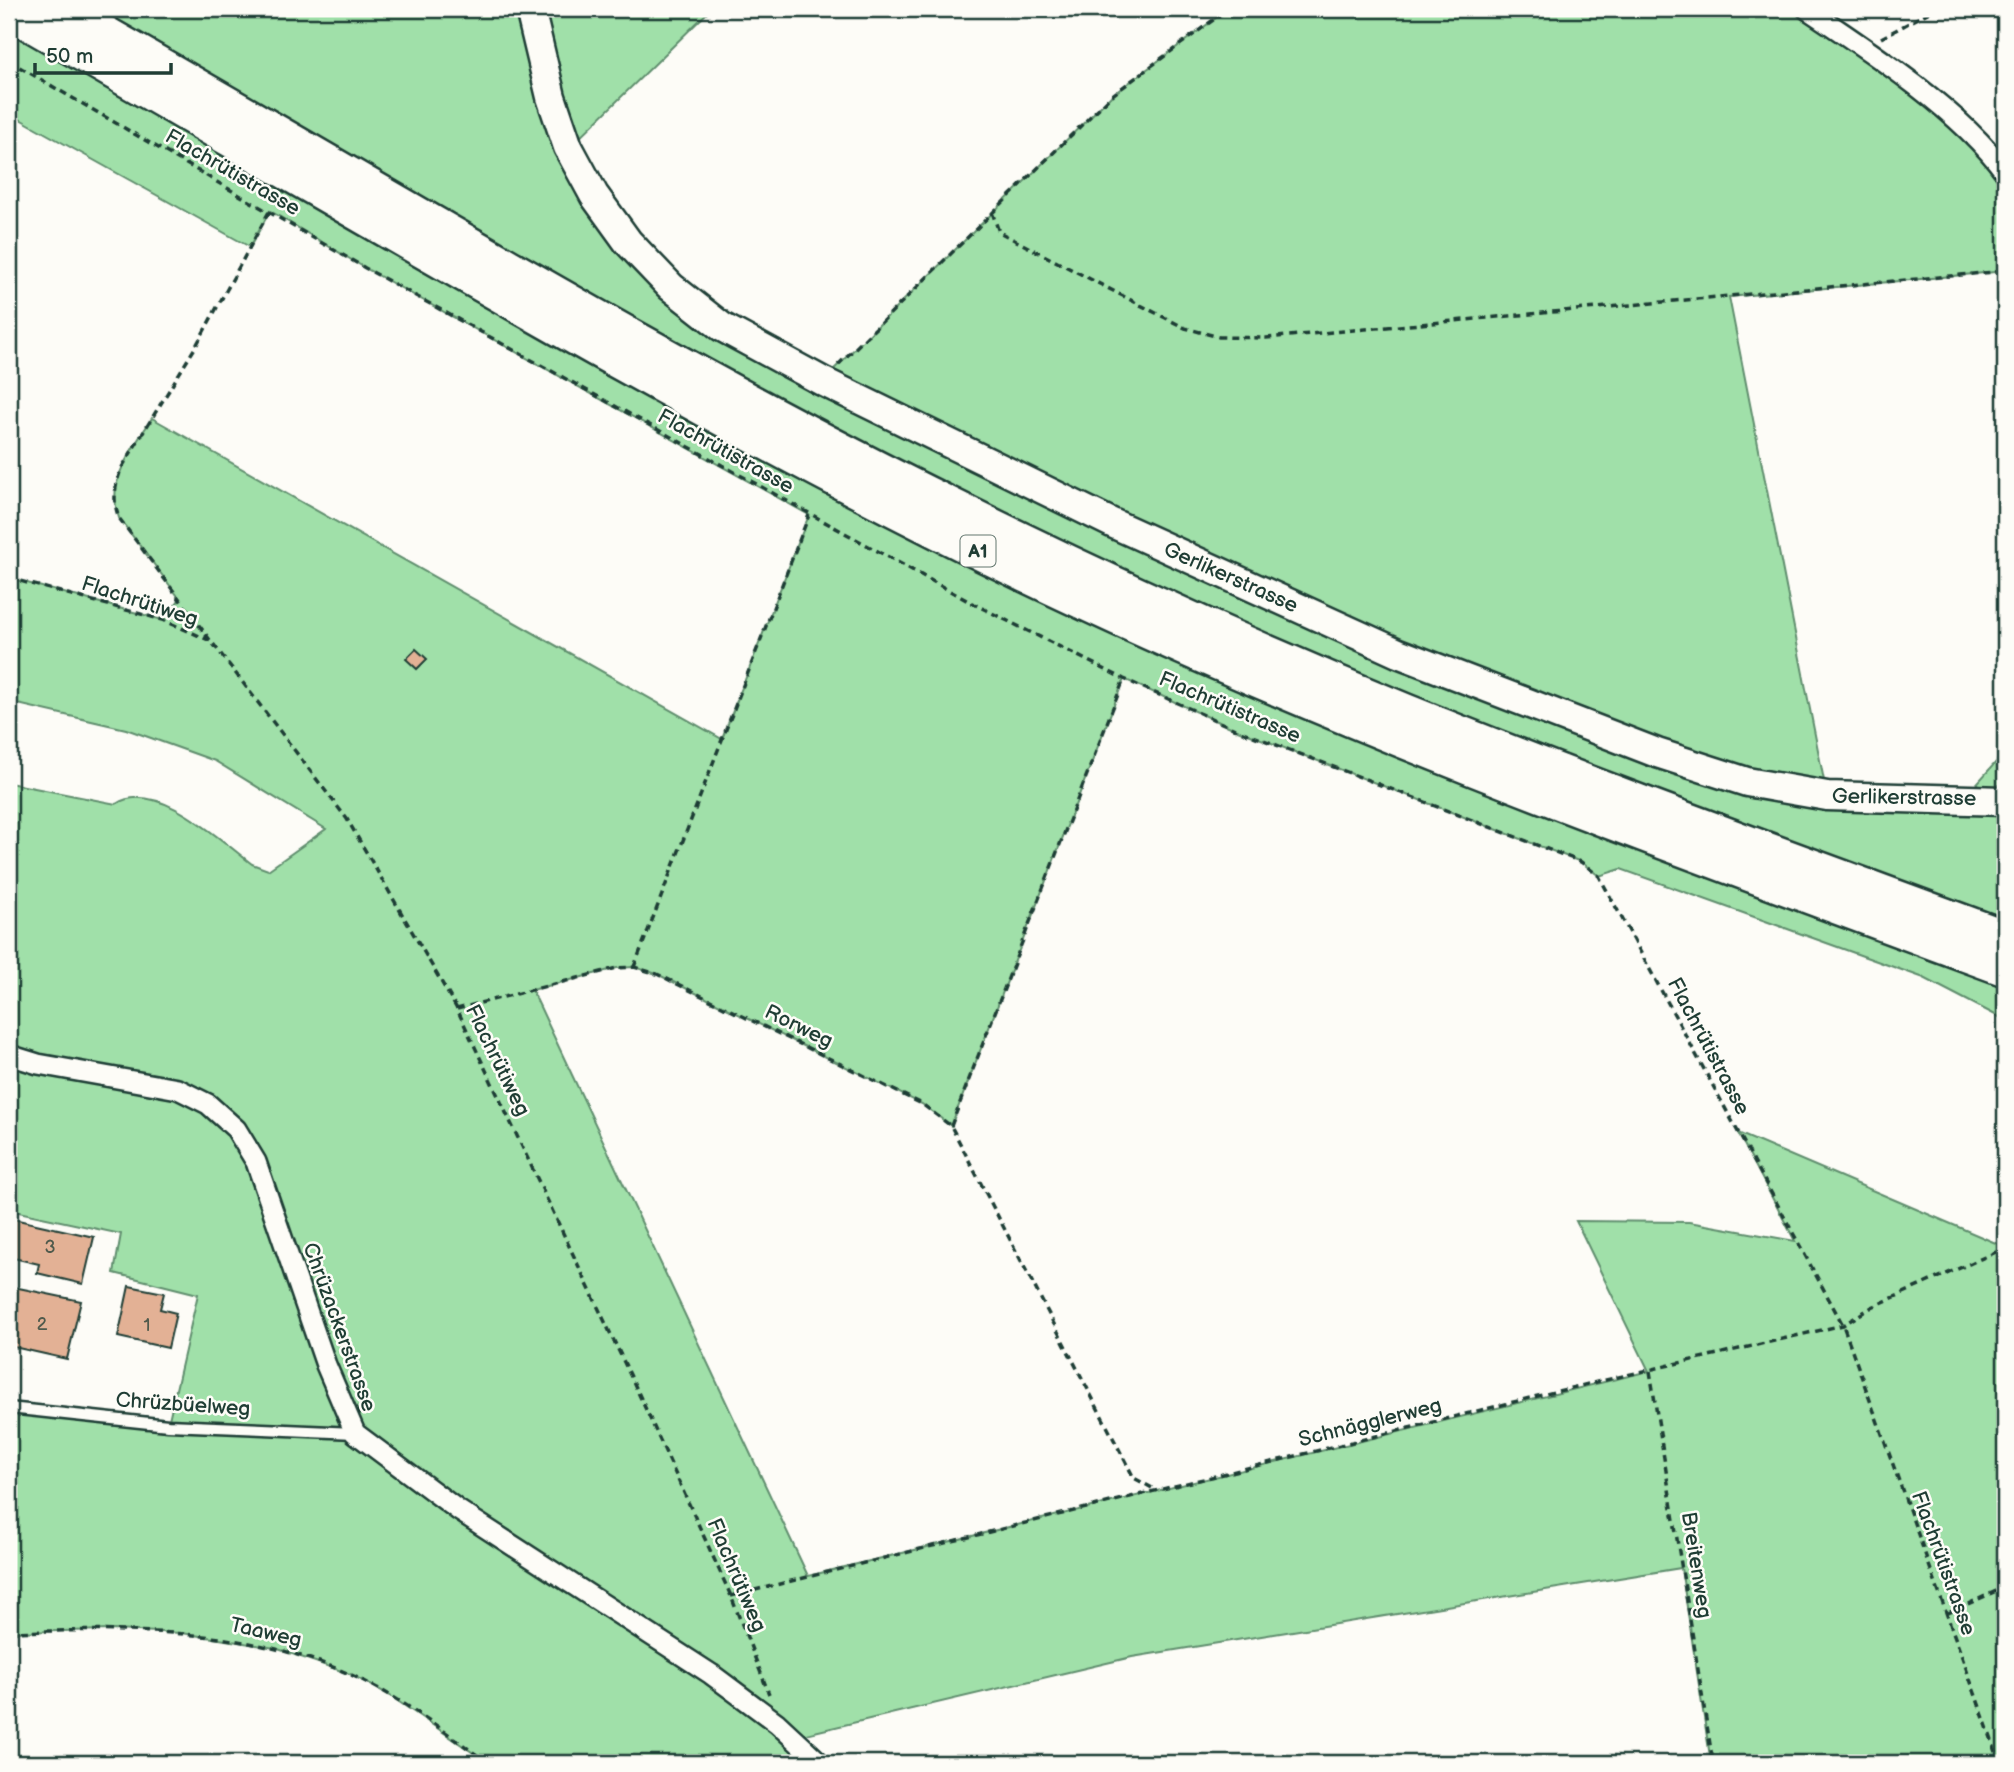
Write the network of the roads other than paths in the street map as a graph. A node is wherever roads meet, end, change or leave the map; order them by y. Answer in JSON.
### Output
{"nodes":[{"id":1,"x":61,"y":9,"type":"edge"},
{"id":2,"x":530,"y":9,"type":"edge"},
{"id":3,"x":1807,"y":9,"type":"edge"},
{"id":4,"x":9,"y":11,"type":"edge"},
{"id":5,"x":2005,"y":172,"type":"edge"},
{"id":6,"x":2005,"y":801,"type":"edge"},
{"id":7,"x":2005,"y":938,"type":"edge"},
{"id":8,"x":2005,"y":968,"type":"edge"},
{"id":9,"x":9,"y":1055,"type":"edge"},
{"id":10,"x":9,"y":1408,"type":"edge"},
{"id":11,"x":355,"y":1433,"type":"junction"},
{"id":12,"x":820,"y":1763,"type":"edge"}],
"edges":[{"from":1,"to":7,"type":"highway","number":"A1"},
{"from":2,"to":6,"type":"street","name":"Gerlikerstrasse"},
{"from":3,"to":5,"type":"street"},
{"from":4,"to":8,"type":"highway","number":"A1"},
{"from":9,"to":11,"type":"street","name":"Chrüzackerstrasse"},
{"from":10,"to":11,"type":"lane","name":"Chrüzbüelweg"},
{"from":11,"to":12,"type":"street","name":"Chrüzackerstrasse"}]}
